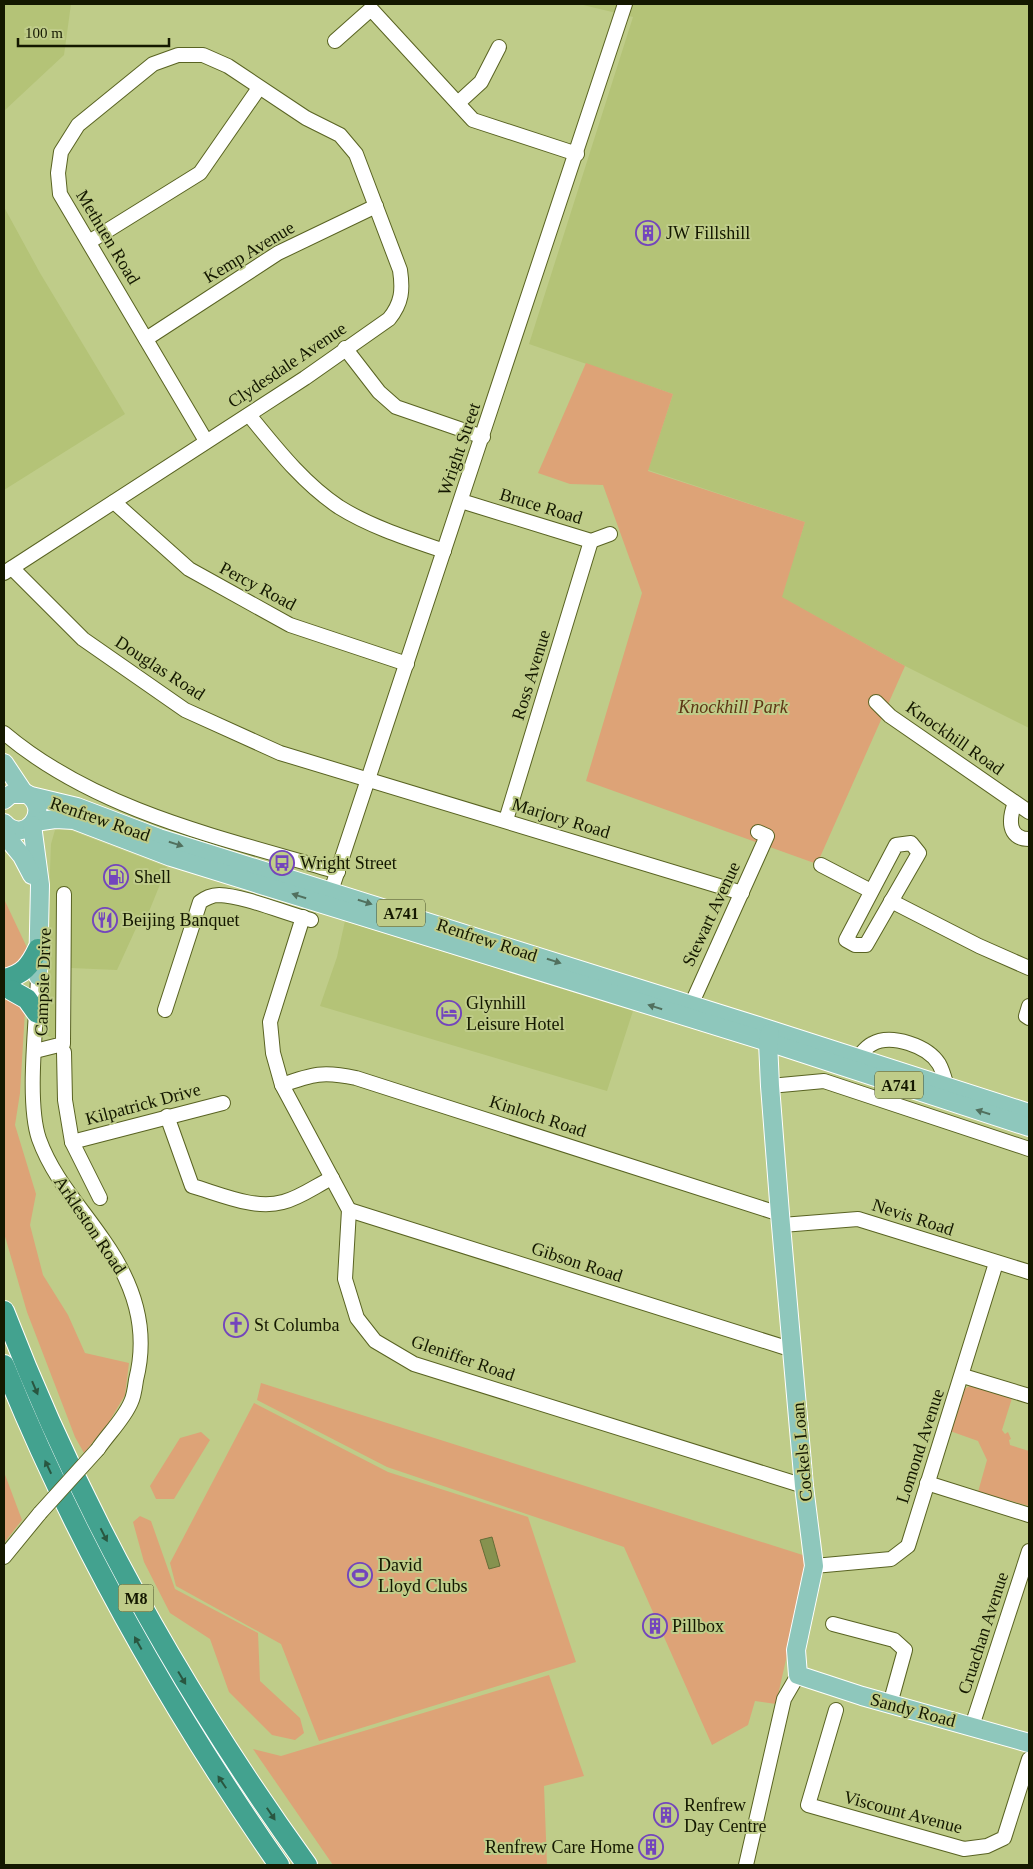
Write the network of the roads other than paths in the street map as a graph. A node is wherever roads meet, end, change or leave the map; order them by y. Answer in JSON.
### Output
{"nodes":[{"id":1,"x":625,"y":4,"type":"edge"},
{"id":2,"x":335,"y":41,"type":"dead end"},
{"id":3,"x":499,"y":47,"type":"dead end"},
{"id":4,"x":259,"y":88,"type":"junction"},
{"id":5,"x":458,"y":103,"type":"junction"},
{"id":6,"x":306,"y":118,"type":"joint"},
{"id":7,"x":577,"y":154,"type":"junction"},
{"id":8,"x":376,"y":206,"type":"junction"},
{"id":9,"x":89,"y":242,"type":"junction"},
{"id":10,"x":146,"y":339,"type":"junction"},
{"id":11,"x":345,"y":348,"type":"junction"},
{"id":12,"x":248,"y":415,"type":"junction"},
{"id":13,"x":483,"y":437,"type":"junction"},
{"id":14,"x":206,"y":441,"type":"junction"},
{"id":15,"x":461,"y":501,"type":"junction"},
{"id":16,"x":114,"y":502,"type":"junction"},
{"id":17,"x":610,"y":534,"type":"dead end"},
{"id":18,"x":591,"y":542,"type":"junction"},
{"id":19,"x":444,"y":551,"type":"junction"},
{"id":20,"x":8,"y":571,"type":"edge"},
{"id":21,"x":407,"y":664,"type":"junction"},
{"id":22,"x":876,"y":702,"type":"dead end"},
{"id":23,"x":4,"y":733,"type":"edge"},
{"id":24,"x":4,"y":763,"type":"edge"},
{"id":25,"x":370,"y":778,"type":"junction"},
{"id":26,"x":27,"y":794,"type":"junction"},
{"id":27,"x":4,"y":800,"type":"edge"},
{"id":28,"x":1015,"y":803,"type":"junction"},
{"id":29,"x":1029,"y":812,"type":"edge"},
{"id":30,"x":506,"y":820,"type":"junction"},
{"id":31,"x":34,"y":824,"type":"junction"},
{"id":32,"x":6,"y":828,"type":"edge"},
{"id":33,"x":758,"y":832,"type":"dead end"},
{"id":34,"x":1029,"y":839,"type":"edge"},
{"id":35,"x":820,"y":864,"type":"dead end"},
{"id":36,"x":338,"y":872,"type":"junction"},
{"id":37,"x":871,"y":890,"type":"junction"},
{"id":38,"x":742,"y":893,"type":"junction"},
{"id":39,"x":64,"y":894,"type":"dead end"},
{"id":40,"x":329,"y":898,"type":"junction"},
{"id":41,"x":891,"y":901,"type":"junction"},
{"id":42,"x":40,"y":906,"type":"junction"},
{"id":43,"x":38,"y":949,"type":"junction"},
{"id":44,"x":1029,"y":968,"type":"edge"},
{"id":45,"x":38,"y":976,"type":"junction"},
{"id":46,"x":6,"y":987,"type":"edge"},
{"id":47,"x":1029,"y":1006,"type":"edge"},
{"id":48,"x":165,"y":1010,"type":"dead end"},
{"id":49,"x":688,"y":1011,"type":"junction"},
{"id":50,"x":37,"y":1013,"type":"junction"},
{"id":51,"x":1029,"y":1018,"type":"edge"},
{"id":52,"x":770,"y":1036,"type":"junction"},
{"id":53,"x":35,"y":1051,"type":"junction"},
{"id":54,"x":64,"y":1052,"type":"dead end"},
{"id":55,"x":857,"y":1058,"type":"junction"},
{"id":56,"x":282,"y":1085,"type":"junction"},
{"id":57,"x":770,"y":1086,"type":"junction"},
{"id":58,"x":947,"y":1087,"type":"junction"},
{"id":59,"x":223,"y":1103,"type":"dead end"},
{"id":60,"x":1029,"y":1113,"type":"edge"},
{"id":61,"x":167,"y":1116,"type":"junction"},
{"id":62,"x":1029,"y":1128,"type":"edge"},
{"id":63,"x":72,"y":1142,"type":"junction"},
{"id":64,"x":1029,"y":1149,"type":"edge"},
{"id":65,"x":332,"y":1178,"type":"junction"},
{"id":66,"x":100,"y":1198,"type":"dead end"},
{"id":67,"x":349,"y":1210,"type":"junction"},
{"id":68,"x":781,"y":1219,"type":"junction"},
{"id":69,"x":996,"y":1263,"type":"junction"},
{"id":70,"x":1029,"y":1272,"type":"edge"},
{"id":71,"x":4,"y":1293,"type":"edge"},
{"id":72,"x":4,"y":1310,"type":"edge"},
{"id":73,"x":793,"y":1350,"type":"junction"},
{"id":74,"x":12,"y":1361,"type":"edge"},
{"id":75,"x":963,"y":1376,"type":"junction"},
{"id":76,"x":1029,"y":1396,"type":"edge"},
{"id":77,"x":927,"y":1483,"type":"junction"},
{"id":78,"x":804,"y":1486,"type":"junction"},
{"id":79,"x":1029,"y":1515,"type":"edge"},
{"id":80,"x":1029,"y":1551,"type":"edge"},
{"id":81,"x":4,"y":1557,"type":"edge"},
{"id":82,"x":814,"y":1566,"type":"junction"},
{"id":83,"x":833,"y":1624,"type":"dead end"},
{"id":84,"x":798,"y":1675,"type":"junction"},
{"id":85,"x":890,"y":1704,"type":"junction"},
{"id":86,"x":836,"y":1710,"type":"dead end"},
{"id":87,"x":972,"y":1726,"type":"junction"},
{"id":88,"x":1029,"y":1743,"type":"edge"},
{"id":89,"x":1029,"y":1759,"type":"edge"},
{"id":90,"x":279,"y":1865,"type":"edge"},
{"id":91,"x":307,"y":1865,"type":"edge"},
{"id":92,"x":746,"y":1865,"type":"edge"}],
"edges":[{"from":1,"to":7,"type":"street","name":"Wright Street"},
{"from":2,"to":5,"type":"street"},
{"from":3,"to":5,"type":"street"},
{"from":4,"to":6,"type":"street","name":"Methuen Road"},
{"from":4,"to":9,"type":"street"},
{"from":4,"to":9,"type":"street","name":"Methuen Road"},
{"from":5,"to":7,"type":"street"},
{"from":6,"to":8,"type":"street","name":"Clydesdale Avenue"},
{"from":7,"to":13,"type":"street","name":"Wright Street"},
{"from":8,"to":10,"type":"street","name":"Kemp Avenue"},
{"from":8,"to":11,"type":"street","name":"Clydesdale Avenue"},
{"from":9,"to":10,"type":"street","name":"Methuen Road"},
{"from":10,"to":14,"type":"street","name":"Methuen Road"},
{"from":11,"to":12,"type":"street","name":"Clydesdale Avenue"},
{"from":11,"to":13,"type":"street"},
{"from":12,"to":14,"type":"street","name":"Clydesdale Avenue"},
{"from":12,"to":19,"type":"street"},
{"from":13,"to":15,"type":"street","name":"Wright Street"},
{"from":14,"to":16,"type":"street","name":"Clydesdale Avenue"},
{"from":15,"to":18,"type":"street","name":"Bruce Road"},
{"from":15,"to":19,"type":"street","name":"Wright Street"},
{"from":16,"to":20,"type":"street","name":"Clydesdale Avenue"},
{"from":16,"to":21,"type":"street","name":"Percy Road"},
{"from":17,"to":18,"type":"street","name":"Bruce Road"},
{"from":18,"to":30,"type":"street","name":"Ross Avenue"},
{"from":19,"to":21,"type":"street","name":"Wright Street"},
{"from":20,"to":25,"type":"street","name":"Douglas Road"},
{"from":21,"to":25,"type":"street","name":"Wright Street"},
{"from":22,"to":28,"type":"street","name":"Knockhill Road"},
{"from":23,"to":36,"type":"street","name":"Renfrew Road"},
{"from":24,"to":26,"type":"main road"},
{"from":25,"to":30,"type":"street","name":"Marjory Road"},
{"from":25,"to":36,"type":"street","name":"Wright Street"},
{"from":26,"to":27,"type":"main road"},
{"from":26,"to":31,"type":"main road","name":"Arkleston Road"},
{"from":26,"to":40,"type":"main road","name":"Renfrew Road","number":"A741","one_way":true},
{"from":28,"to":29,"type":"street","name":"Knockhill Road"},
{"from":28,"to":34,"type":"street"},
{"from":30,"to":38,"type":"street","name":"Marjory Road"},
{"from":31,"to":32,"type":"main road","name":"Renfrew Road"},
{"from":40,"to":31,"type":"main road","name":"Renfrew Road","number":"A741","one_way":true},
{"from":31,"to":42,"type":"main road","name":"Arkleston Road"},
{"from":32,"to":42,"type":"main road","name":"Arkleston Road"},
{"from":33,"to":38,"type":"street","name":"Stewart Avenue"},
{"from":35,"to":37,"type":"street"},
{"from":36,"to":40,"type":"street","name":"Wright Street"},
{"from":37,"to":41,"type":"street"},
{"from":37,"to":41,"type":"street"},
{"from":37,"to":41,"type":"street"},
{"from":38,"to":49,"type":"street","name":"Stewart Avenue"},
{"from":39,"to":53,"type":"street","name":"Campsie Drive"},
{"from":40,"to":49,"type":"main road","name":"Renfrew Road","number":"A741"},
{"from":41,"to":44,"type":"street"},
{"from":42,"to":43,"type":"main road","name":"Arkleston Road"},
{"from":43,"to":45,"type":"main road","name":"Arkleston Road"},
{"from":43,"to":46,"type":"highway"},
{"from":45,"to":46,"type":"highway"},
{"from":45,"to":50,"type":"street","name":"Arkleston Road"},
{"from":46,"to":50,"type":"highway"},
{"from":47,"to":51,"type":"street"},
{"from":48,"to":56,"type":"street"},
{"from":49,"to":52,"type":"main road","name":"Renfrew Road","number":"A741"},
{"from":50,"to":53,"type":"street","name":"Arkleston Road"},
{"from":52,"to":55,"type":"main road","number":"A741"},
{"from":52,"to":57,"type":"main road","name":"Cockels Loan"},
{"from":62,"to":52,"type":"main road","number":"A741","one_way":true},
{"from":53,"to":81,"type":"street","name":"Arkleston Road","bridge":true},
{"from":54,"to":63,"type":"street","name":"Campsie Drive"},
{"from":55,"to":58,"type":"main road","number":"A741"},
{"from":55,"to":58,"type":"street"},
{"from":56,"to":65,"type":"street"},
{"from":56,"to":68,"type":"street","name":"Kinloch Road"},
{"from":57,"to":64,"type":"street"},
{"from":57,"to":68,"type":"main road","name":"Cockels Loan"},
{"from":58,"to":60,"type":"main road","number":"A741"},
{"from":59,"to":61,"type":"street","name":"Kilpatrick Drive"},
{"from":61,"to":63,"type":"street","name":"Kilpatrick Drive"},
{"from":61,"to":65,"type":"street"},
{"from":63,"to":66,"type":"street","name":"Campsie Drive"},
{"from":65,"to":67,"type":"street"},
{"from":67,"to":73,"type":"street","name":"Gibson Road"},
{"from":67,"to":78,"type":"street","name":"Gleniffer Road"},
{"from":68,"to":69,"type":"street","name":"Nevis Road"},
{"from":68,"to":73,"type":"main road","name":"Cockels Loan"},
{"from":69,"to":70,"type":"street","name":"Nevis Road"},
{"from":69,"to":75,"type":"street","name":"Lomond Avenue"},
{"from":71,"to":74,"type":"highway"},
{"from":72,"to":74,"type":"highway","number":"M8"},
{"from":73,"to":78,"type":"main road","name":"Cockels Loan"},
{"from":90,"to":74,"type":"highway","number":"M8","one_way":true},
{"from":74,"to":91,"type":"highway","number":"M8","one_way":true},
{"from":75,"to":76,"type":"street"},
{"from":75,"to":77,"type":"street","name":"Lomond Avenue"},
{"from":77,"to":79,"type":"street"},
{"from":77,"to":82,"type":"street","name":"Lomond Avenue"},
{"from":78,"to":82,"type":"main road","name":"Cockels Loan"},
{"from":80,"to":87,"type":"street","name":"Cruachan Avenue"},
{"from":82,"to":84,"type":"main road","name":"Cockels Loan"},
{"from":83,"to":85,"type":"street"},
{"from":84,"to":85,"type":"main road","name":"Sandy Road"},
{"from":84,"to":92,"type":"street"},
{"from":85,"to":87,"type":"main road","name":"Sandy Road"},
{"from":86,"to":89,"type":"street","name":"Viscount Avenue"},
{"from":87,"to":88,"type":"main road","name":"Sandy Road"}]}
